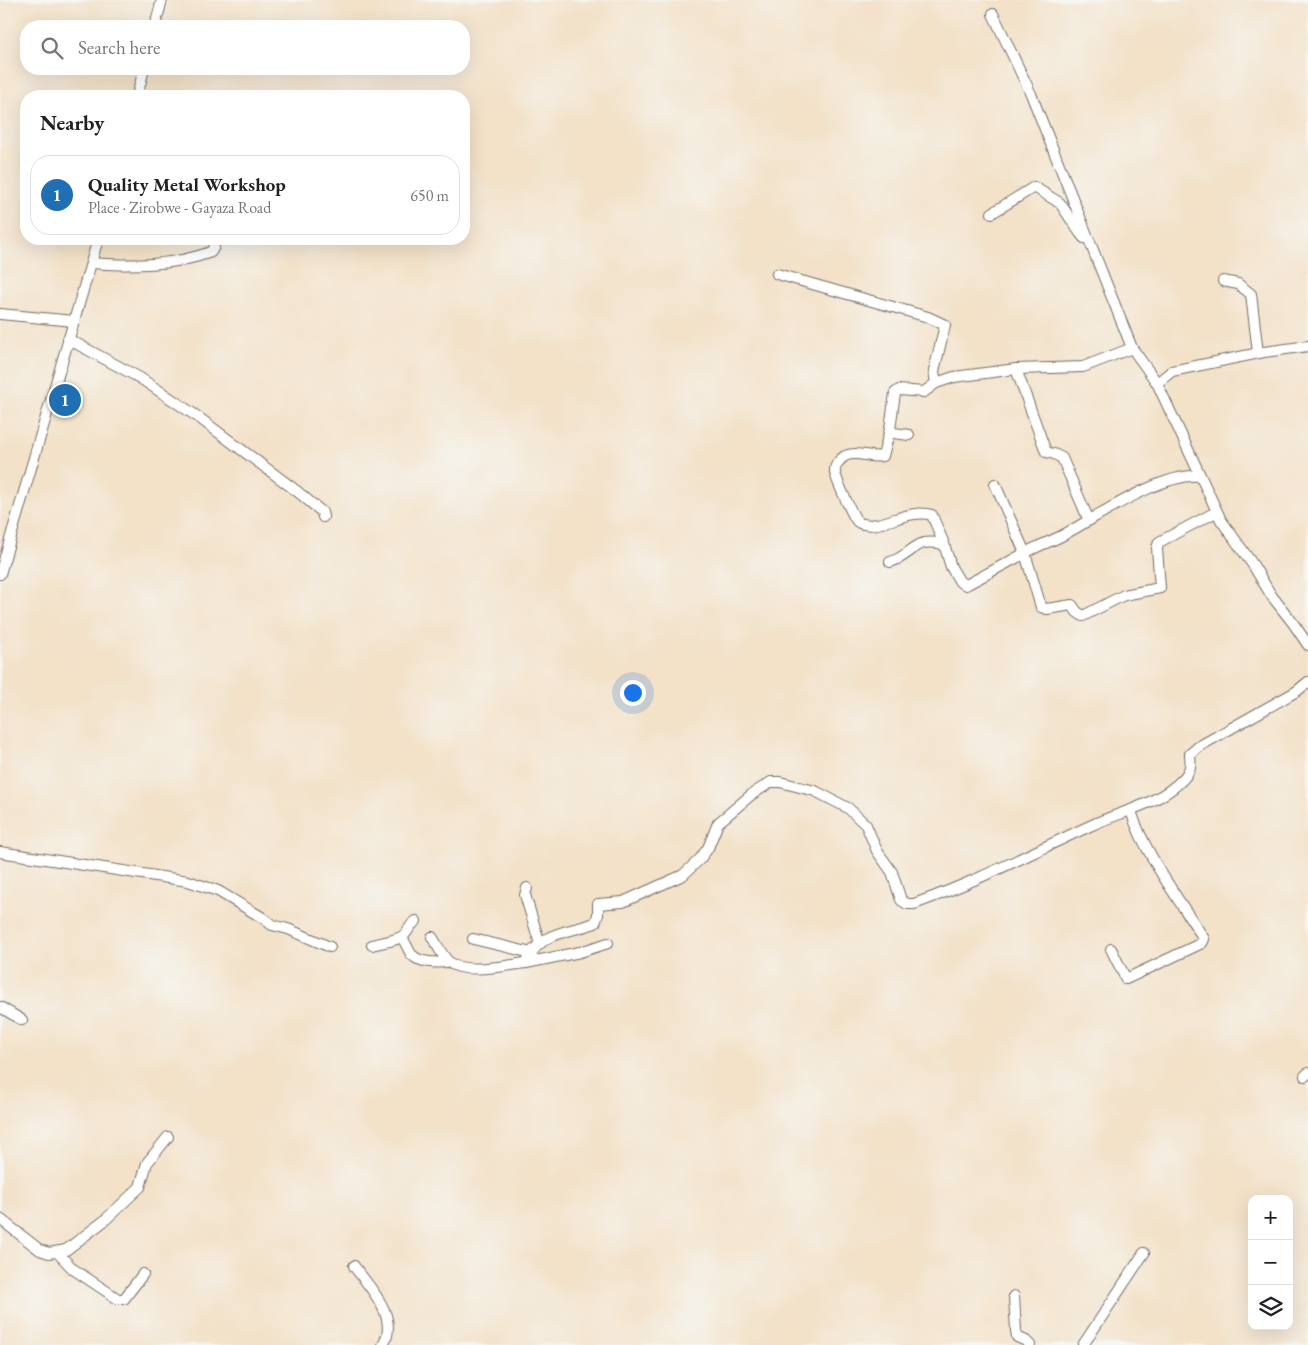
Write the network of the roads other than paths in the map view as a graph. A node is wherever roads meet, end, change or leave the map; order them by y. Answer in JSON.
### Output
{"nodes":[{"id":1,"x":162,"y":0,"type":"edge"},
{"id":2,"x":993,"y":14,"type":"dead end"},
{"id":3,"x":157,"y":20,"type":"edge"},
{"id":4,"x":142,"y":75,"type":"edge"},
{"id":5,"x":138,"y":90,"type":"edge"},
{"id":6,"x":992,"y":213,"type":"dead end"},
{"id":7,"x":1089,"y":242,"type":"junction"},
{"id":8,"x":97,"y":245,"type":"edge"},
{"id":9,"x":214,"y":245,"type":"edge"},
{"id":10,"x":92,"y":264,"type":"junction"},
{"id":11,"x":777,"y":274,"type":"dead end"},
{"id":12,"x":1223,"y":281,"type":"dead end"},
{"id":13,"x":0,"y":314,"type":"edge"},
{"id":14,"x":74,"y":321,"type":"junction"},
{"id":15,"x":68,"y":339,"type":"junction"},
{"id":16,"x":1308,"y":346,"type":"edge"},
{"id":17,"x":1132,"y":348,"type":"junction"},
{"id":18,"x":1258,"y":353,"type":"junction"},
{"id":19,"x":1016,"y":369,"type":"junction"},
{"id":20,"x":936,"y":383,"type":"junction"},
{"id":21,"x":1157,"y":383,"type":"junction"},
{"id":22,"x":890,"y":429,"type":"junction"},
{"id":23,"x":909,"y":435,"type":"dead end"},
{"id":24,"x":1200,"y":476,"type":"junction"},
{"id":25,"x":995,"y":484,"type":"dead end"},
{"id":26,"x":1216,"y":512,"type":"junction"},
{"id":27,"x":323,"y":517,"type":"dead end"},
{"id":28,"x":1090,"y":520,"type":"junction"},
{"id":29,"x":944,"y":544,"type":"junction"},
{"id":30,"x":1025,"y":553,"type":"junction"},
{"id":31,"x":890,"y":562,"type":"dead end"},
{"id":32,"x":0,"y":574,"type":"edge"},
{"id":33,"x":1308,"y":645,"type":"edge"},
{"id":34,"x":1308,"y":682,"type":"edge"},
{"id":35,"x":1131,"y":811,"type":"junction"},
{"id":36,"x":0,"y":852,"type":"edge"},
{"id":37,"x":526,"y":888,"type":"dead end"},
{"id":38,"x":416,"y":921,"type":"dead end"},
{"id":39,"x":432,"y":937,"type":"dead end"},
{"id":40,"x":399,"y":938,"type":"junction"},
{"id":41,"x":473,"y":939,"type":"dead end"},
{"id":42,"x":608,"y":943,"type":"dead end"},
{"id":43,"x":540,"y":944,"type":"junction"},
{"id":44,"x":372,"y":945,"type":"dead end"},
{"id":45,"x":330,"y":947,"type":"dead end"},
{"id":46,"x":1111,"y":949,"type":"dead end"},
{"id":47,"x":532,"y":953,"type":"junction"},
{"id":48,"x":447,"y":962,"type":"junction"},
{"id":49,"x":526,"y":963,"type":"junction"},
{"id":50,"x":0,"y":1006,"type":"edge"},
{"id":51,"x":22,"y":1020,"type":"dead end"},
{"id":52,"x":168,"y":1137,"type":"dead end"},
{"id":53,"x":0,"y":1220,"type":"edge"},
{"id":54,"x":57,"y":1252,"type":"junction"},
{"id":55,"x":1144,"y":1252,"type":"dead end"},
{"id":56,"x":354,"y":1266,"type":"dead end"},
{"id":57,"x":143,"y":1274,"type":"dead end"},
{"id":58,"x":1014,"y":1296,"type":"dead end"},
{"id":59,"x":383,"y":1345,"type":"edge"},
{"id":60,"x":1030,"y":1345,"type":"edge"},
{"id":61,"x":1083,"y":1345,"type":"edge"}],
"edges":[{"from":1,"to":3,"type":"street"},
{"from":2,"to":7,"type":"street"},
{"from":4,"to":5,"type":"street"},
{"from":6,"to":7,"type":"street"},
{"from":7,"to":17,"type":"street"},
{"from":8,"to":10,"type":"street"},
{"from":9,"to":10,"type":"street"},
{"from":10,"to":14,"type":"street"},
{"from":11,"to":20,"type":"street"},
{"from":12,"to":18,"type":"street"},
{"from":13,"to":14,"type":"street"},
{"from":14,"to":15,"type":"street"},
{"from":15,"to":27,"type":"street"},
{"from":15,"to":32,"type":"street"},
{"from":16,"to":18,"type":"street"},
{"from":17,"to":19,"type":"street"},
{"from":17,"to":21,"type":"street"},
{"from":18,"to":21,"type":"street"},
{"from":19,"to":20,"type":"street"},
{"from":19,"to":28,"type":"street"},
{"from":20,"to":22,"type":"street"},
{"from":21,"to":24,"type":"street"},
{"from":22,"to":23,"type":"street"},
{"from":22,"to":29,"type":"street"},
{"from":24,"to":26,"type":"street"},
{"from":24,"to":28,"type":"street"},
{"from":25,"to":30,"type":"street"},
{"from":26,"to":30,"type":"street"},
{"from":26,"to":33,"type":"street"},
{"from":28,"to":30,"type":"street"},
{"from":29,"to":30,"type":"street"},
{"from":29,"to":31,"type":"street"},
{"from":34,"to":35,"type":"street"},
{"from":35,"to":43,"type":"street"},
{"from":35,"to":46,"type":"street"},
{"from":36,"to":45,"type":"street"},
{"from":37,"to":43,"type":"street"},
{"from":38,"to":40,"type":"street"},
{"from":39,"to":48,"type":"street"},
{"from":40,"to":44,"type":"street"},
{"from":40,"to":48,"type":"street"},
{"from":41,"to":47,"type":"street"},
{"from":42,"to":49,"type":"street"},
{"from":43,"to":47,"type":"street"},
{"from":47,"to":49,"type":"street"},
{"from":48,"to":49,"type":"street"},
{"from":50,"to":51,"type":"street"},
{"from":52,"to":54,"type":"street"},
{"from":53,"to":54,"type":"street"},
{"from":54,"to":57,"type":"street"},
{"from":55,"to":61,"type":"street"},
{"from":56,"to":59,"type":"street"},
{"from":58,"to":60,"type":"street"}]}
